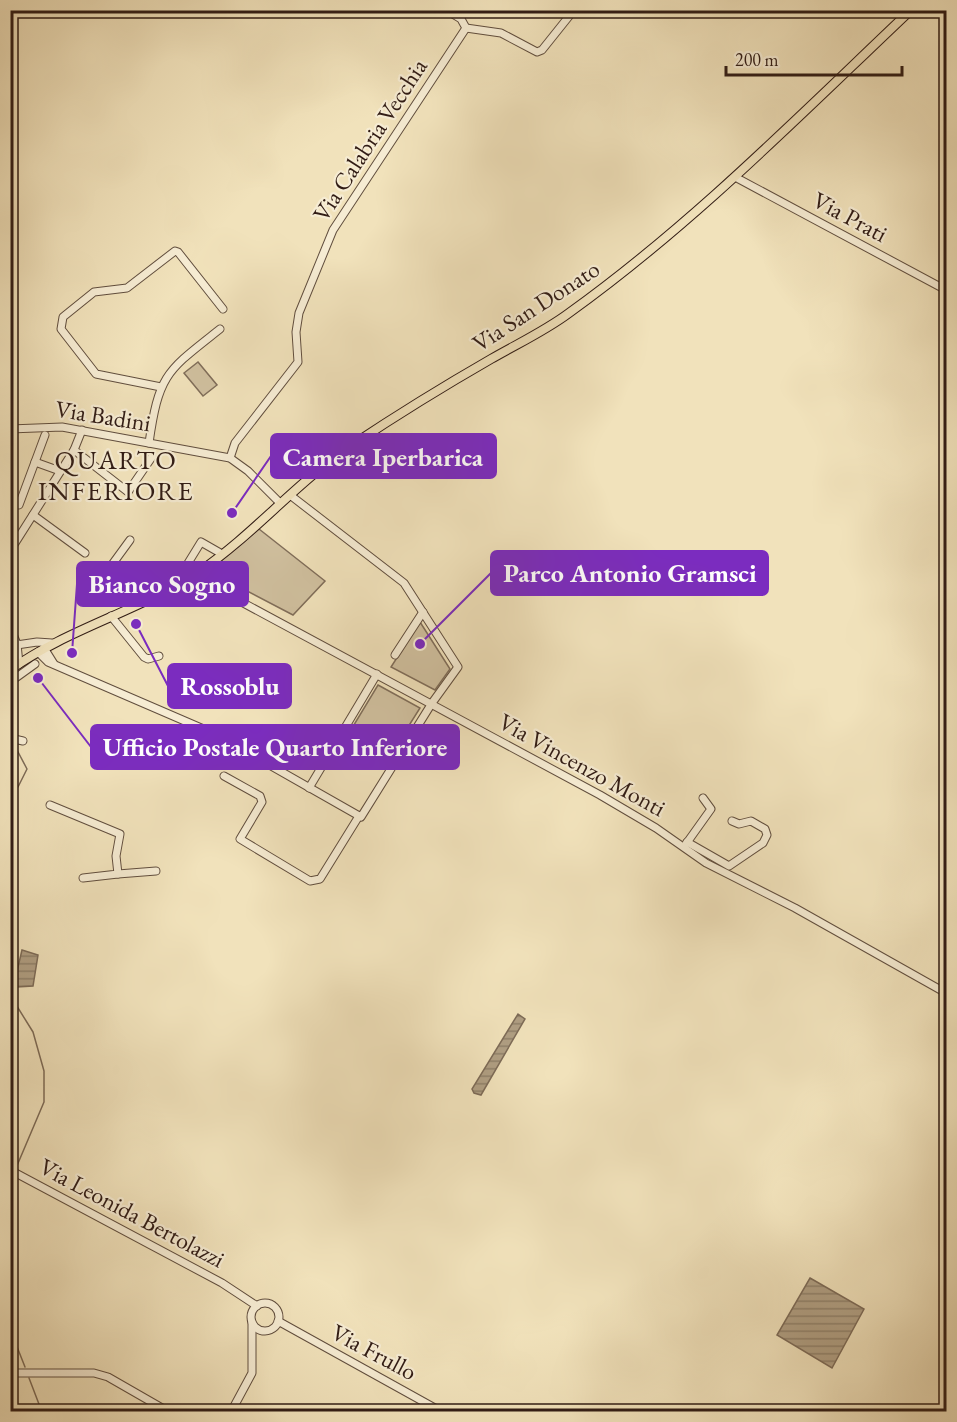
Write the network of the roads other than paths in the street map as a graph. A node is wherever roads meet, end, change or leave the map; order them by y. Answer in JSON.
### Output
{"nodes":[{"id":1,"x":446,"y":10,"type":"edge"},
{"id":2,"x":574,"y":10,"type":"edge"},
{"id":3,"x":910,"y":10,"type":"edge"},
{"id":4,"x":466,"y":28,"type":"junction"},
{"id":5,"x":735,"y":177,"type":"junction"},
{"id":6,"x":946,"y":290,"type":"edge"},
{"id":7,"x":223,"y":309,"type":"dead end"},
{"id":8,"x":220,"y":329,"type":"dead end"},
{"id":9,"x":160,"y":387,"type":"junction"},
{"id":10,"x":10,"y":429,"type":"edge"},
{"id":11,"x":82,"y":430,"type":"junction"},
{"id":12,"x":45,"y":435,"type":"dead end"},
{"id":13,"x":149,"y":443,"type":"junction"},
{"id":14,"x":74,"y":450,"type":"junction"},
{"id":15,"x":152,"y":457,"type":"dead end"},
{"id":16,"x":230,"y":458,"type":"junction"},
{"id":17,"x":35,"y":462,"type":"junction"},
{"id":18,"x":60,"y":471,"type":"junction"},
{"id":19,"x":290,"y":495,"type":"junction"},
{"id":20,"x":280,"y":503,"type":"junction"},
{"id":21,"x":19,"y":505,"type":"dead end"},
{"id":22,"x":33,"y":514,"type":"junction"},
{"id":23,"x":130,"y":540,"type":"dead end"},
{"id":24,"x":10,"y":551,"type":"edge"},
{"id":25,"x":85,"y":553,"type":"dead end"},
{"id":26,"x":222,"y":554,"type":"junction"},
{"id":27,"x":185,"y":568,"type":"dead end"},
{"id":28,"x":197,"y":573,"type":"junction"},
{"id":29,"x":153,"y":596,"type":"junction"},
{"id":30,"x":423,"y":612,"type":"junction"},
{"id":31,"x":111,"y":616,"type":"junction"},
{"id":32,"x":10,"y":627,"type":"edge"},
{"id":33,"x":14,"y":645,"type":"edge"},
{"id":34,"x":40,"y":653,"type":"junction"},
{"id":35,"x":395,"y":655,"type":"dead end"},
{"id":36,"x":159,"y":656,"type":"dead end"},
{"id":37,"x":19,"y":664,"type":"junction"},
{"id":38,"x":10,"y":670,"type":"edge"},
{"id":39,"x":377,"y":674,"type":"junction"},
{"id":40,"x":10,"y":682,"type":"edge"},
{"id":41,"x":432,"y":704,"type":"junction"},
{"id":42,"x":10,"y":738,"type":"edge"},
{"id":43,"x":23,"y":741,"type":"dead end"},
{"id":44,"x":224,"y":776,"type":"dead end"},
{"id":45,"x":309,"y":788,"type":"junction"},
{"id":46,"x":703,"y":798,"type":"dead end"},
{"id":47,"x":50,"y":805,"type":"dead end"},
{"id":48,"x":359,"y":816,"type":"junction"},
{"id":49,"x":732,"y":820,"type":"dead end"},
{"id":50,"x":685,"y":845,"type":"junction"},
{"id":51,"x":701,"y":855,"type":"junction"},
{"id":52,"x":156,"y":871,"type":"dead end"},
{"id":53,"x":118,"y":874,"type":"junction"},
{"id":54,"x":83,"y":878,"type":"dead end"},
{"id":55,"x":946,"y":993,"type":"edge"},
{"id":56,"x":10,"y":1170,"type":"edge"},
{"id":57,"x":236,"y":1291,"type":"junction"},
{"id":58,"x":257,"y":1306,"type":"junction"},
{"id":59,"x":252,"y":1318,"type":"junction"},
{"id":60,"x":277,"y":1324,"type":"junction"},
{"id":61,"x":266,"y":1331,"type":"junction"},
{"id":62,"x":252,"y":1344,"type":"junction"},
{"id":63,"x":10,"y":1373,"type":"edge"},
{"id":64,"x":946,"y":1406,"type":"edge"},
{"id":65,"x":169,"y":1412,"type":"edge"},
{"id":66,"x":231,"y":1412,"type":"edge"},
{"id":67,"x":442,"y":1412,"type":"edge"},
{"id":68,"x":944,"y":1412,"type":"edge"}],
"edges":[{"from":1,"to":4,"type":"street"},
{"from":2,"to":4,"type":"street"},
{"from":3,"to":5,"type":"main road","name":"Via San Donato"},
{"from":4,"to":16,"type":"street","name":"Via Calabria Vecchia"},
{"from":5,"to":6,"type":"street","name":"Via Prati"},
{"from":5,"to":19,"type":"main road","name":"Via San Donato"},
{"from":7,"to":9,"type":"street"},
{"from":8,"to":9,"type":"street"},
{"from":9,"to":13,"type":"street"},
{"from":10,"to":11,"type":"street","name":"Via Badini"},
{"from":11,"to":13,"type":"street","name":"Via Badini"},
{"from":11,"to":14,"type":"street"},
{"from":12,"to":17,"type":"street"},
{"from":13,"to":16,"type":"street","name":"Via Badini"},
{"from":14,"to":15,"type":"street"},
{"from":14,"to":18,"type":"street"},
{"from":16,"to":20,"type":"street","name":"Via Badini"},
{"from":17,"to":18,"type":"street"},
{"from":17,"to":21,"type":"street"},
{"from":18,"to":22,"type":"street"},
{"from":19,"to":20,"type":"main road","name":"Via San Donato"},
{"from":19,"to":30,"type":"street"},
{"from":20,"to":26,"type":"main road","name":"Via San Donato"},
{"from":22,"to":24,"type":"street"},
{"from":22,"to":25,"type":"street"},
{"from":23,"to":29,"type":"street"},
{"from":26,"to":27,"type":"street"},
{"from":26,"to":28,"type":"main road","name":"Via San Donato"},
{"from":28,"to":29,"type":"main road","name":"Via San Donato"},
{"from":28,"to":39,"type":"street","name":"Via Vincenzo Monti"},
{"from":29,"to":31,"type":"main road","name":"Via San Donato"},
{"from":30,"to":35,"type":"street"},
{"from":30,"to":41,"type":"street"},
{"from":31,"to":34,"type":"main road","name":"Via San Donato"},
{"from":31,"to":36,"type":"street"},
{"from":32,"to":33,"type":"street"},
{"from":33,"to":34,"type":"street","name":"Via San Donato"},
{"from":33,"to":34,"type":"street"},
{"from":33,"to":37,"type":"street"},
{"from":34,"to":37,"type":"main road","name":"Via San Donato"},
{"from":34,"to":40,"type":"street"},
{"from":34,"to":45,"type":"street"},
{"from":37,"to":38,"type":"main road","name":"Via San Donato"},
{"from":39,"to":41,"type":"street","name":"Via Vincenzo Monti"},
{"from":39,"to":45,"type":"street"},
{"from":41,"to":48,"type":"street"},
{"from":41,"to":50,"type":"street","name":"Via Vincenzo Monti"},
{"from":42,"to":43,"type":"street"},
{"from":44,"to":48,"type":"street"},
{"from":45,"to":48,"type":"street"},
{"from":46,"to":50,"type":"street"},
{"from":47,"to":53,"type":"street"},
{"from":49,"to":51,"type":"street"},
{"from":50,"to":51,"type":"street","name":"Via Vincenzo Monti"},
{"from":51,"to":55,"type":"street","name":"Via Vincenzo Monti"},
{"from":52,"to":53,"type":"street"},
{"from":53,"to":54,"type":"street"},
{"from":56,"to":57,"type":"street","name":"Via Leonida Bertolazzi"},
{"from":57,"to":58,"type":"street","name":"Via Leonida Bertolazzi"},
{"from":57,"to":59,"type":"street","name":"Via Leonida Bertolazzi"},
{"from":58,"to":59,"type":"street"},
{"from":58,"to":60,"type":"street"},
{"from":59,"to":61,"type":"street"},
{"from":59,"to":62,"type":"street"},
{"from":60,"to":61,"type":"street"},
{"from":60,"to":67,"type":"street","name":"Via Frullo"},
{"from":61,"to":62,"type":"street"},
{"from":62,"to":66,"type":"street"},
{"from":63,"to":65,"type":"street"},
{"from":64,"to":68,"type":"main road"}]}
